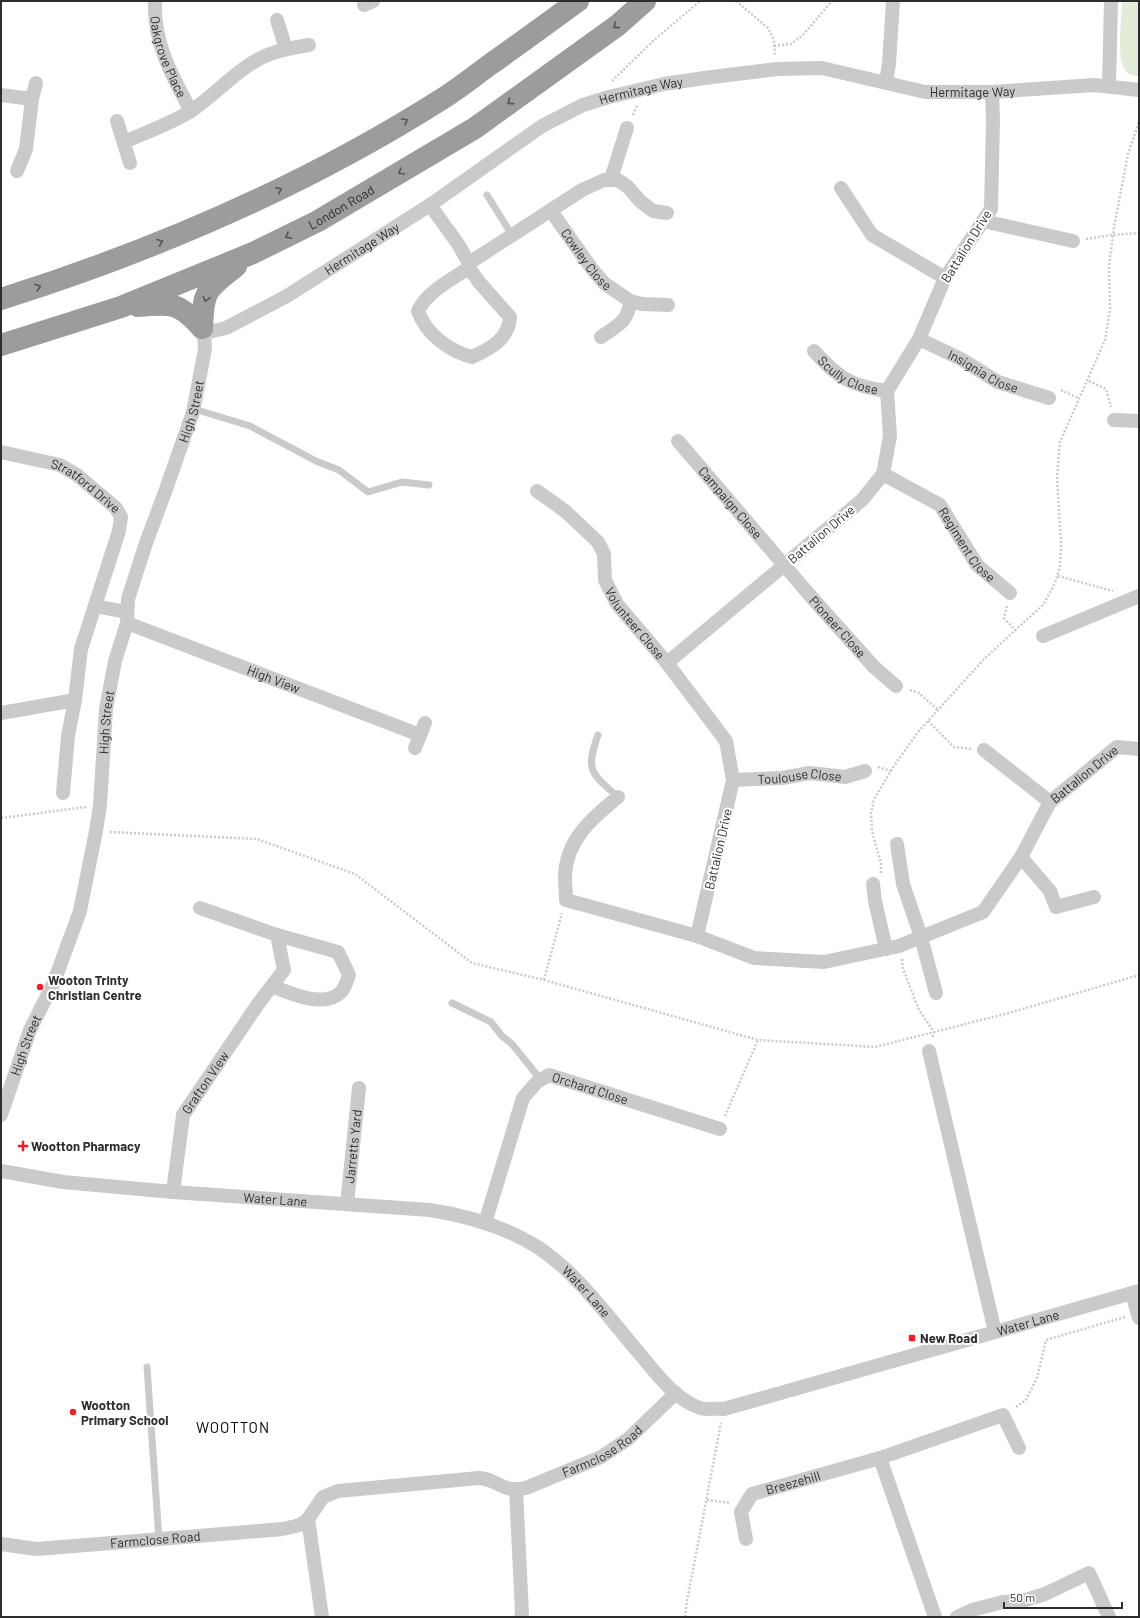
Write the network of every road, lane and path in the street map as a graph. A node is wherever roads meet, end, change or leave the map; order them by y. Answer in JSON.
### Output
{"nodes":[{"id":1,"x":155,"y":1,"type":"edge"},
{"id":2,"x":578,"y":1,"type":"edge"},
{"id":3,"x":646,"y":1,"type":"edge"},
{"id":4,"x":700,"y":1,"type":"edge"},
{"id":5,"x":832,"y":1,"type":"edge"},
{"id":6,"x":893,"y":1,"type":"edge"},
{"id":7,"x":1112,"y":1,"type":"edge"},
{"id":8,"x":277,"y":20,"type":"dead end"},
{"id":9,"x":309,"y":45,"type":"dead end"},
{"id":10,"x":774,"y":46,"type":"dead end"},
{"id":11,"x":286,"y":49,"type":"junction"},
{"id":12,"x":886,"y":82,"type":"junction"},
{"id":13,"x":36,"y":83,"type":"dead end"},
{"id":14,"x":607,"y":86,"type":"dead end"},
{"id":15,"x":1109,"y":86,"type":"junction"},
{"id":16,"x":1139,"y":90,"type":"edge"},
{"id":17,"x":992,"y":92,"type":"junction"},
{"id":18,"x":1,"y":95,"type":"edge"},
{"id":19,"x":32,"y":99,"type":"junction"},
{"id":20,"x":190,"y":111,"type":"junction"},
{"id":21,"x":117,"y":120,"type":"dead end"},
{"id":22,"x":627,"y":128,"type":"dead end"},
{"id":23,"x":124,"y":142,"type":"junction"},
{"id":24,"x":130,"y":163,"type":"dead end"},
{"id":25,"x":17,"y":171,"type":"dead end"},
{"id":26,"x":611,"y":179,"type":"junction"},
{"id":27,"x":841,"y":188,"type":"dead end"},
{"id":28,"x":487,"y":195,"type":"dead end"},
{"id":29,"x":430,"y":205,"type":"junction"},
{"id":30,"x":550,"y":211,"type":"junction"},
{"id":31,"x":666,"y":213,"type":"dead end"},
{"id":32,"x":983,"y":221,"type":"junction"},
{"id":33,"x":1139,"y":234,"type":"edge"},
{"id":34,"x":512,"y":235,"type":"junction"},
{"id":35,"x":1073,"y":241,"type":"joint"},
{"id":36,"x":253,"y":252,"type":"junction"},
{"id":37,"x":469,"y":266,"type":"junction"},
{"id":38,"x":945,"y":278,"type":"junction"},
{"id":39,"x":1,"y":299,"type":"edge"},
{"id":40,"x":630,"y":301,"type":"junction"},
{"id":41,"x":668,"y":305,"type":"dead end"},
{"id":42,"x":121,"y":307,"type":"junction"},
{"id":43,"x":203,"y":331,"type":"junction"},
{"id":44,"x":601,"y":337,"type":"dead end"},
{"id":45,"x":919,"y":339,"type":"junction"},
{"id":46,"x":1,"y":345,"type":"edge"},
{"id":47,"x":814,"y":350,"type":"dead end"},
{"id":48,"x":1089,"y":381,"type":"dead end"},
{"id":49,"x":887,"y":391,"type":"junction"},
{"id":50,"x":1049,"y":398,"type":"dead end"},
{"id":51,"x":194,"y":409,"type":"junction"},
{"id":52,"x":1114,"y":420,"type":"joint"},
{"id":53,"x":1139,"y":421,"type":"edge"},
{"id":54,"x":678,"y":441,"type":"dead end"},
{"id":55,"x":1,"y":452,"type":"edge"},
{"id":56,"x":883,"y":474,"type":"junction"},
{"id":57,"x":429,"y":485,"type":"dead end"},
{"id":58,"x":537,"y":491,"type":"dead end"},
{"id":59,"x":784,"y":564,"type":"junction"},
{"id":60,"x":1058,"y":576,"type":"dead end"},
{"id":61,"x":1010,"y":593,"type":"joint"},
{"id":62,"x":1138,"y":597,"type":"edge"},
{"id":63,"x":95,"y":606,"type":"junction"},
{"id":64,"x":127,"y":618,"type":"junction"},
{"id":65,"x":1016,"y":631,"type":"dead end"},
{"id":66,"x":1043,"y":636,"type":"dead end"},
{"id":67,"x":667,"y":664,"type":"junction"},
{"id":68,"x":896,"y":686,"type":"joint"},
{"id":69,"x":75,"y":700,"type":"junction"},
{"id":70,"x":938,"y":710,"type":"dead end"},
{"id":71,"x":1,"y":713,"type":"edge"},
{"id":72,"x":928,"y":721,"type":"dead end"},
{"id":73,"x":598,"y":735,"type":"dead end"},
{"id":74,"x":415,"y":748,"type":"dead end"},
{"id":75,"x":1139,"y":749,"type":"edge"},
{"id":76,"x":984,"y":750,"type":"joint"},
{"id":77,"x":865,"y":772,"type":"dead end"},
{"id":78,"x":733,"y":780,"type":"junction"},
{"id":79,"x":63,"y":793,"type":"dead end"},
{"id":80,"x":618,"y":797,"type":"joint"},
{"id":81,"x":1050,"y":802,"type":"junction"},
{"id":82,"x":100,"y":805,"type":"junction"},
{"id":83,"x":1,"y":818,"type":"edge"},
{"id":84,"x":96,"y":831,"type":"junction"},
{"id":85,"x":897,"y":844,"type":"dead end"},
{"id":86,"x":1021,"y":857,"type":"junction"},
{"id":87,"x":873,"y":884,"type":"dead end"},
{"id":88,"x":1094,"y":897,"type":"dead end"},
{"id":89,"x":566,"y":900,"type":"junction"},
{"id":90,"x":200,"y":908,"type":"dead end"},
{"id":91,"x":277,"y":935,"type":"junction"},
{"id":92,"x":697,"y":936,"type":"junction"},
{"id":93,"x":921,"y":937,"type":"junction"},
{"id":94,"x":886,"y":949,"type":"junction"},
{"id":95,"x":1139,"y":975,"type":"edge"},
{"id":96,"x":544,"y":980,"type":"junction"},
{"id":97,"x":272,"y":986,"type":"junction"},
{"id":98,"x":936,"y":993,"type":"dead end"},
{"id":99,"x":452,"y":1003,"type":"dead end"},
{"id":100,"x":935,"y":1032,"type":"junction"},
{"id":101,"x":929,"y":1033,"type":"junction"},
{"id":102,"x":758,"y":1040,"type":"junction"},
{"id":103,"x":929,"y":1050,"type":"dead end"},
{"id":104,"x":541,"y":1080,"type":"junction"},
{"id":105,"x":358,"y":1088,"type":"dead end"},
{"id":106,"x":1,"y":1115,"type":"edge"},
{"id":107,"x":720,"y":1129,"type":"joint"},
{"id":108,"x":1,"y":1171,"type":"edge"},
{"id":109,"x":173,"y":1192,"type":"junction"},
{"id":110,"x":347,"y":1204,"type":"junction"},
{"id":111,"x":485,"y":1223,"type":"junction"},
{"id":112,"x":1135,"y":1292,"type":"edge"},
{"id":113,"x":1138,"y":1316,"type":"edge"},
{"id":114,"x":995,"y":1332,"type":"junction"},
{"id":115,"x":147,"y":1367,"type":"dead end"},
{"id":116,"x":676,"y":1393,"type":"junction"},
{"id":117,"x":724,"y":1409,"type":"junction"},
{"id":118,"x":1003,"y":1415,"type":"junction"},
{"id":119,"x":1019,"y":1448,"type":"dead end"},
{"id":120,"x":880,"y":1458,"type":"junction"},
{"id":121,"x":516,"y":1490,"type":"junction"},
{"id":122,"x":707,"y":1500,"type":"junction"},
{"id":123,"x":736,"y":1504,"type":"dead end"},
{"id":124,"x":308,"y":1519,"type":"junction"},
{"id":125,"x":159,"y":1539,"type":"junction"},
{"id":126,"x":746,"y":1539,"type":"dead end"},
{"id":127,"x":1,"y":1544,"type":"edge"},
{"id":128,"x":322,"y":1617,"type":"edge"},
{"id":129,"x":521,"y":1617,"type":"edge"},
{"id":130,"x":686,"y":1617,"type":"edge"},
{"id":131,"x":935,"y":1617,"type":"edge"},
{"id":132,"x":956,"y":1617,"type":"edge"},
{"id":133,"x":1109,"y":1617,"type":"edge"}],
"edges":[{"from":1,"to":20,"type":"street","name":"Oakgrove Place"},
{"from":39,"to":2,"type":"highway","one_way":true},
{"from":3,"to":36,"type":"highway","name":"London Road","one_way":true},
{"from":4,"to":14,"type":"path"},
{"from":5,"to":10,"type":"path"},
{"from":6,"to":12,"type":"street"},
{"from":7,"to":15,"type":"street"},
{"from":8,"to":11,"type":"street"},
{"from":9,"to":11,"type":"street","name":"Oakgrove Place"},
{"from":11,"to":20,"type":"street","name":"Oakgrove Place"},
{"from":12,"to":17,"type":"street","name":"Hermitage Way"},
{"from":12,"to":29,"type":"street","name":"Hermitage Way"},
{"from":13,"to":19,"type":"street"},
{"from":15,"to":16,"type":"street","name":"Hermitage Way"},
{"from":15,"to":17,"type":"street","name":"Hermitage Way"},
{"from":17,"to":32,"type":"street","name":"Battalion Drive"},
{"from":18,"to":19,"type":"street"},
{"from":19,"to":25,"type":"street"},
{"from":20,"to":23,"type":"street","name":"Oakgrove Place"},
{"from":21,"to":23,"type":"street"},
{"from":22,"to":26,"type":"street"},
{"from":23,"to":24,"type":"street"},
{"from":26,"to":30,"type":"street"},
{"from":26,"to":31,"type":"street"},
{"from":27,"to":38,"type":"street"},
{"from":28,"to":34,"type":"lane"},
{"from":29,"to":37,"type":"street"},
{"from":29,"to":43,"type":"street","name":"Hermitage Way"},
{"from":30,"to":34,"type":"street"},
{"from":30,"to":40,"type":"street","name":"Cowley Close"},
{"from":32,"to":35,"type":"street"},
{"from":32,"to":38,"type":"street","name":"Battalion Drive"},
{"from":33,"to":35,"type":"path"},
{"from":34,"to":37,"type":"street"},
{"from":36,"to":42,"type":"highway","name":"London Road"},
{"from":36,"to":43,"type":"highway","one_way":true},
{"from":37,"to":37,"type":"street"},
{"from":38,"to":45,"type":"street","name":"Battalion Drive"},
{"from":40,"to":41,"type":"street","name":"Cowley Close"},
{"from":40,"to":44,"type":"street"},
{"from":42,"to":43,"type":"highway"},
{"from":42,"to":46,"type":"highway","name":"London Road"},
{"from":43,"to":51,"type":"street","name":"High Street"},
{"from":45,"to":49,"type":"street","name":"Battalion Drive"},
{"from":45,"to":50,"type":"street","name":"Insignia Close"},
{"from":47,"to":49,"type":"street","name":"Scully Close"},
{"from":48,"to":52,"type":"path"},
{"from":49,"to":56,"type":"street","name":"Battalion Drive"},
{"from":51,"to":57,"type":"lane"},
{"from":51,"to":64,"type":"street","name":"High Street"},
{"from":52,"to":53,"type":"street"},
{"from":54,"to":59,"type":"street","name":"Campaign Close"},
{"from":55,"to":63,"type":"street","name":"Stratford Drive"},
{"from":56,"to":59,"type":"street","name":"Battalion Drive"},
{"from":56,"to":61,"type":"street","name":"Regiment Close"},
{"from":58,"to":67,"type":"street","name":"Volunteer Close"},
{"from":59,"to":67,"type":"street","name":"Battalion Drive"},
{"from":59,"to":68,"type":"street","name":"Pioneer Close"},
{"from":60,"to":62,"type":"path"},
{"from":61,"to":65,"type":"path"},
{"from":62,"to":66,"type":"street"},
{"from":63,"to":64,"type":"street"},
{"from":63,"to":69,"type":"street","name":"Stratford Drive"},
{"from":64,"to":74,"type":"street","name":"High View"},
{"from":64,"to":82,"type":"street","name":"High Street"},
{"from":67,"to":78,"type":"street","name":"Battalion Drive"},
{"from":68,"to":70,"type":"path"},
{"from":69,"to":71,"type":"street"},
{"from":69,"to":79,"type":"street","name":"Stratford Drive"},
{"from":72,"to":76,"type":"path"},
{"from":73,"to":80,"type":"lane"},
{"from":75,"to":81,"type":"street","name":"Battalion Drive"},
{"from":76,"to":81,"type":"street"},
{"from":77,"to":78,"type":"street","name":"Toulouse Close"},
{"from":78,"to":92,"type":"street","name":"Battalion Drive"},
{"from":80,"to":89,"type":"street"},
{"from":81,"to":86,"type":"street","name":"Battalion Drive"},
{"from":82,"to":83,"type":"path"},
{"from":82,"to":84,"type":"street","name":"High Street"},
{"from":84,"to":96,"type":"path"},
{"from":84,"to":106,"type":"street","name":"High Street"},
{"from":85,"to":93,"type":"street"},
{"from":86,"to":88,"type":"street"},
{"from":86,"to":93,"type":"street","name":"Battalion Drive"},
{"from":87,"to":94,"type":"street"},
{"from":89,"to":92,"type":"street","name":"Battalion Drive"},
{"from":89,"to":96,"type":"path"},
{"from":90,"to":91,"type":"street"},
{"from":91,"to":97,"type":"street","name":"Grafton View"},
{"from":91,"to":97,"type":"street"},
{"from":92,"to":94,"type":"street","name":"Battalion Drive"},
{"from":93,"to":94,"type":"street","name":"Battalion Drive"},
{"from":93,"to":98,"type":"street"},
{"from":95,"to":100,"type":"path"},
{"from":96,"to":102,"type":"path"},
{"from":97,"to":109,"type":"street","name":"Grafton View"},
{"from":99,"to":104,"type":"lane"},
{"from":100,"to":101,"type":"path"},
{"from":100,"to":101,"type":"path"},
{"from":101,"to":102,"type":"path"},
{"from":102,"to":107,"type":"path"},
{"from":103,"to":114,"type":"street"},
{"from":104,"to":107,"type":"street","name":"Orchard Close"},
{"from":104,"to":111,"type":"street","name":"Orchard Close"},
{"from":105,"to":110,"type":"street","name":"Jarretts Yard"},
{"from":108,"to":109,"type":"street","name":"Water Lane"},
{"from":109,"to":110,"type":"street","name":"Water Lane"},
{"from":110,"to":111,"type":"street","name":"Water Lane"},
{"from":111,"to":116,"type":"street","name":"Water Lane"},
{"from":112,"to":113,"type":"street","name":"Water Lane"},
{"from":112,"to":114,"type":"street","name":"Water Lane"},
{"from":113,"to":118,"type":"path"},
{"from":114,"to":117,"type":"street","name":"Water Lane"},
{"from":115,"to":125,"type":"lane"},
{"from":116,"to":117,"type":"street","name":"Water Lane"},
{"from":116,"to":121,"type":"street","name":"Farmclose Road"},
{"from":117,"to":122,"type":"path"},
{"from":118,"to":119,"type":"street"},
{"from":118,"to":120,"type":"street","name":"Breezehill"},
{"from":120,"to":126,"type":"street","name":"Breezehill"},
{"from":120,"to":131,"type":"street"},
{"from":121,"to":124,"type":"street"},
{"from":121,"to":129,"type":"street"},
{"from":122,"to":123,"type":"path"},
{"from":122,"to":130,"type":"path"},
{"from":124,"to":125,"type":"street","name":"Farmclose Road"},
{"from":124,"to":128,"type":"street"},
{"from":125,"to":127,"type":"street","name":"Farmclose Road"},
{"from":132,"to":133,"type":"street"}]}
